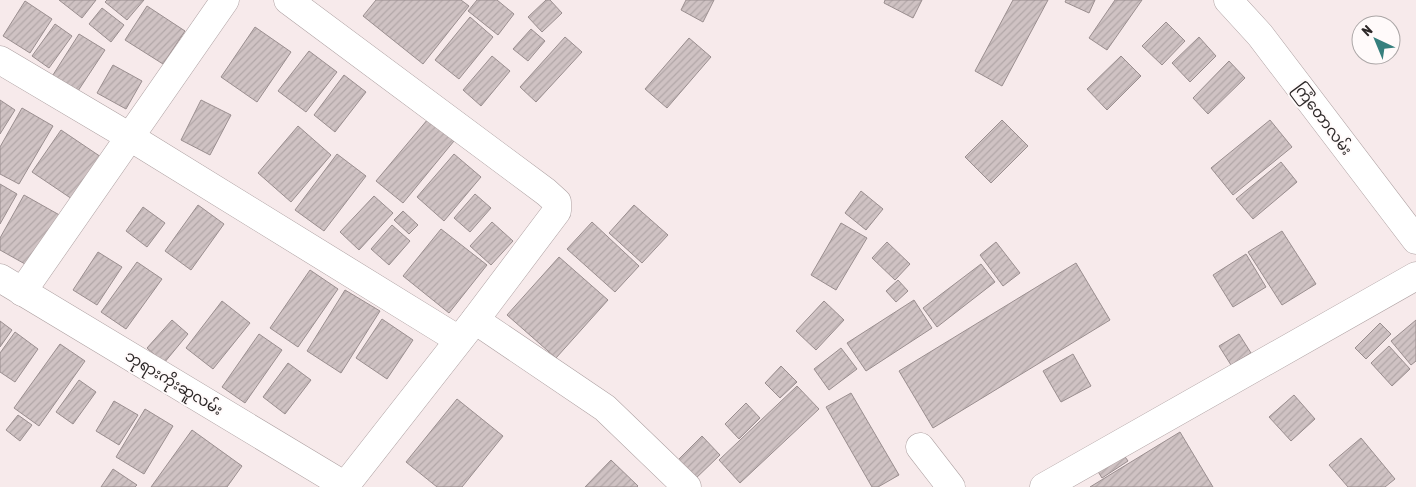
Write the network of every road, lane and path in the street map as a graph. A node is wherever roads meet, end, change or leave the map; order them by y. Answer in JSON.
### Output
{"nodes":[{"id":1,"x":225,"y":0,"type":"edge"},
{"id":2,"x":288,"y":0,"type":"edge"},
{"id":3,"x":1228,"y":0,"type":"edge"},
{"id":4,"x":0,"y":60,"type":"edge"},
{"id":5,"x":130,"y":137,"type":"junction"},
{"id":6,"x":1416,"y":240,"type":"edge"},
{"id":7,"x":1416,"y":276,"type":"edge"},
{"id":8,"x":11,"y":285,"type":"edge"},
{"id":9,"x":467,"y":330,"type":"junction"},
{"id":10,"x":920,"y":446,"type":"dead end"},
{"id":11,"x":346,"y":486,"type":"edge"},
{"id":12,"x":687,"y":487,"type":"edge"},
{"id":13,"x":951,"y":487,"type":"edge"},
{"id":14,"x":1044,"y":487,"type":"edge"}],
"edges":[{"from":1,"to":5,"type":"street"},
{"from":2,"to":9,"type":"street"},
{"from":3,"to":6,"type":"street","name":"ကြံတောလမ်း"},
{"from":4,"to":5,"type":"street"},
{"from":5,"to":8,"type":"street"},
{"from":5,"to":9,"type":"street"},
{"from":7,"to":14,"type":"street"},
{"from":8,"to":11,"type":"street","name":"ဘုရားကိုးဆူလမ်း"},
{"from":9,"to":11,"type":"street"},
{"from":9,"to":12,"type":"street"},
{"from":10,"to":13,"type":"street"}]}
